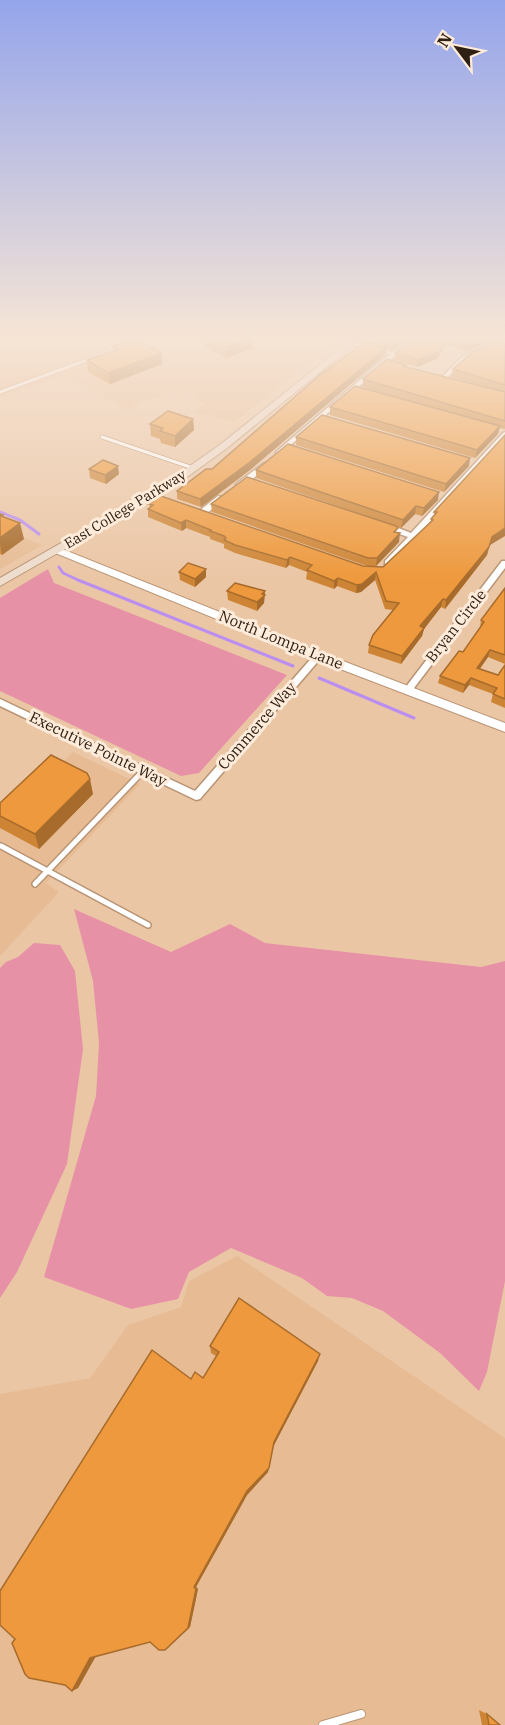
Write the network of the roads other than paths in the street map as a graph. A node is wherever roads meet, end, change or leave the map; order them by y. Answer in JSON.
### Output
{"nodes":[{"id":1,"x":255,"y":418,"type":"edge"},
{"id":2,"x":318,"y":418,"type":"edge"},
{"id":3,"x":326,"y":418,"type":"edge"},
{"id":4,"x":331,"y":420,"type":"edge"},
{"id":5,"x":494,"y":429,"type":"edge"},
{"id":6,"x":505,"y":433,"type":"edge"},
{"id":7,"x":102,"y":437,"type":"dead end"},
{"id":8,"x":286,"y":447,"type":"junction"},
{"id":9,"x":297,"y":450,"type":"edge"},
{"id":10,"x":468,"y":461,"type":"edge"},
{"id":11,"x":477,"y":464,"type":"junction"},
{"id":12,"x":193,"y":468,"type":"junction"},
{"id":13,"x":247,"y":480,"type":"junction"},
{"id":14,"x":256,"y":483,"type":"edge"},
{"id":15,"x":234,"y":489,"type":"edge"},
{"id":16,"x":436,"y":495,"type":"edge"},
{"id":17,"x":152,"y":496,"type":"junction"},
{"id":18,"x":225,"y":496,"type":"edge"},
{"id":19,"x":447,"y":498,"type":"junction"},
{"id":20,"x":165,"y":500,"type":"edge"},
{"id":21,"x":194,"y":510,"type":"edge"},
{"id":22,"x":380,"y":524,"type":"edge"},
{"id":23,"x":413,"y":536,"type":"junction"},
{"id":24,"x":57,"y":549,"type":"junction"},
{"id":25,"x":505,"y":563,"type":"edge"},
{"id":26,"x":383,"y":570,"type":"edge"},
{"id":27,"x":0,"y":583,"type":"edge"},
{"id":28,"x":318,"y":656,"type":"junction"},
{"id":29,"x":408,"y":690,"type":"junction"},
{"id":30,"x":0,"y":702,"type":"edge"},
{"id":31,"x":505,"y":728,"type":"edge"},
{"id":32,"x":143,"y":771,"type":"junction"},
{"id":33,"x":196,"y":796,"type":"joint"},
{"id":34,"x":1,"y":846,"type":"edge"},
{"id":35,"x":48,"y":871,"type":"junction"},
{"id":36,"x":35,"y":884,"type":"dead end"},
{"id":37,"x":148,"y":925,"type":"dead end"},
{"id":38,"x":361,"y":1714,"type":"dead end"},
{"id":39,"x":322,"y":1725,"type":"edge"}],
"edges":[{"from":1,"to":12,"type":"main road","name":"East College Parkway"},
{"from":2,"to":8,"type":"street"},
{"from":3,"to":4,"type":"street"},
{"from":5,"to":6,"type":"street"},
{"from":6,"to":11,"type":"street"},
{"from":7,"to":12,"type":"lane"},
{"from":8,"to":9,"type":"street"},
{"from":8,"to":13,"type":"street"},
{"from":10,"to":11,"type":"street"},
{"from":11,"to":19,"type":"street"},
{"from":12,"to":17,"type":"main road","name":"East College Parkway"},
{"from":13,"to":14,"type":"street"},
{"from":13,"to":15,"type":"street"},
{"from":16,"to":19,"type":"street"},
{"from":17,"to":20,"type":"street"},
{"from":17,"to":24,"type":"main road","name":"East College Parkway"},
{"from":18,"to":21,"type":"street"},
{"from":19,"to":23,"type":"street"},
{"from":22,"to":23,"type":"street"},
{"from":23,"to":26,"type":"street"},
{"from":24,"to":27,"type":"main road","name":"East College Parkway"},
{"from":24,"to":28,"type":"street","name":"North Lompa Lane"},
{"from":25,"to":29,"type":"street","name":"Bryan Circle"},
{"from":28,"to":29,"type":"street","name":"North Lompa Lane"},
{"from":28,"to":33,"type":"street","name":"Commerce Way"},
{"from":29,"to":31,"type":"street","name":"North Lompa Lane"},
{"from":30,"to":32,"type":"street","name":"Executive Pointe Way"},
{"from":32,"to":33,"type":"street","name":"Executive Pointe Way"},
{"from":32,"to":35,"type":"lane"},
{"from":34,"to":35,"type":"lane"},
{"from":35,"to":36,"type":"lane"},
{"from":35,"to":37,"type":"lane"},
{"from":38,"to":39,"type":"lane"}]}
